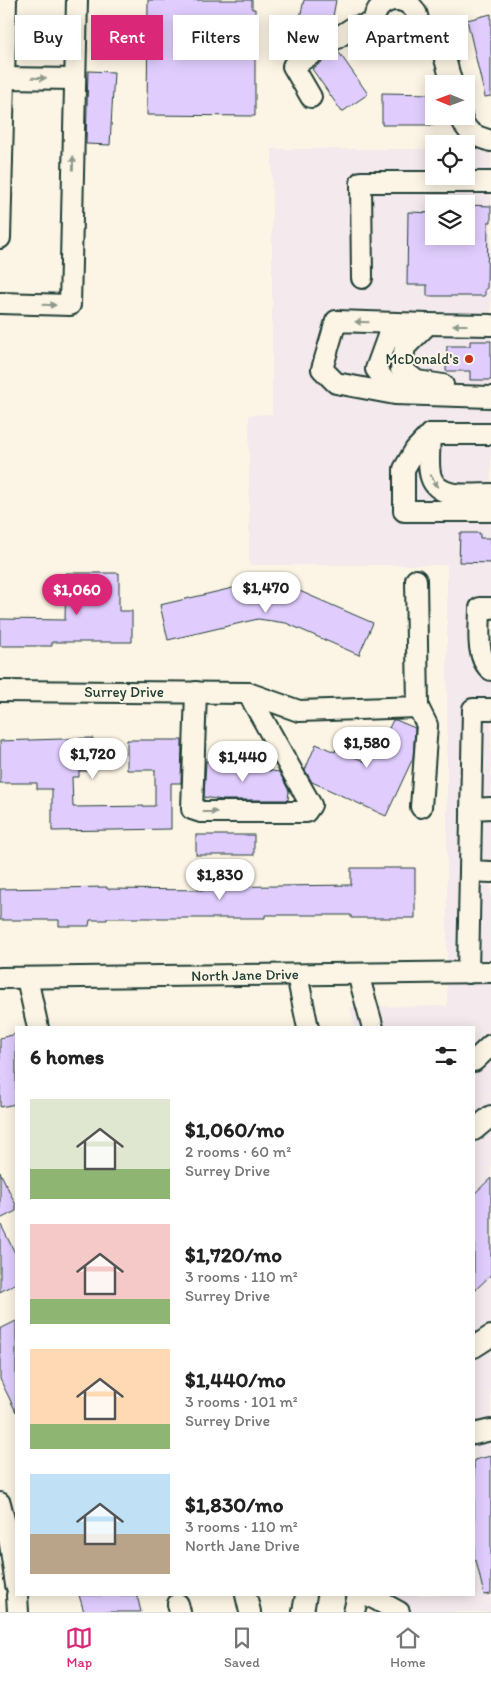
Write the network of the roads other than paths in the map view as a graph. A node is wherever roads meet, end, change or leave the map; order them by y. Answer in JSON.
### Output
{"nodes":[{"id":1,"x":6,"y":0,"type":"edge"},
{"id":2,"x":77,"y":0,"type":"edge"},
{"id":3,"x":416,"y":4,"type":"edge"},
{"id":4,"x":376,"y":15,"type":"edge"},
{"id":5,"x":348,"y":31,"type":"edge"},
{"id":6,"x":445,"y":60,"type":"edge"},
{"id":7,"x":450,"y":75,"type":"edge"},
{"id":8,"x":4,"y":78,"type":"junction"},
{"id":9,"x":75,"y":79,"type":"junction"},
{"id":10,"x":311,"y":97,"type":"dead end"},
{"id":11,"x":465,"y":125,"type":"edge"},
{"id":12,"x":491,"y":141,"type":"edge"},
{"id":13,"x":491,"y":182,"type":"edge"},
{"id":14,"x":0,"y":238,"type":"edge"},
{"id":15,"x":362,"y":278,"type":"dead end"},
{"id":16,"x":0,"y":303,"type":"edge"},
{"id":17,"x":491,"y":325,"type":"edge"},
{"id":18,"x":423,"y":330,"type":"junction"},
{"id":19,"x":491,"y":390,"type":"edge"},
{"id":20,"x":491,"y":397,"type":"edge"},
{"id":21,"x":430,"y":434,"type":"junction"},
{"id":22,"x":491,"y":434,"type":"edge"},
{"id":23,"x":491,"y":494,"type":"edge"},
{"id":24,"x":491,"y":511,"type":"edge"},
{"id":25,"x":416,"y":580,"type":"dead end"},
{"id":26,"x":491,"y":608,"type":"edge"},
{"id":27,"x":491,"y":670,"type":"edge"},
{"id":28,"x":0,"y":691,"type":"edge"},
{"id":29,"x":196,"y":692,"type":"junction"},
{"id":30,"x":248,"y":693,"type":"junction"},
{"id":31,"x":418,"y":707,"type":"junction"},
{"id":32,"x":491,"y":709,"type":"edge"},
{"id":33,"x":421,"y":807,"type":"dead end"},
{"id":34,"x":471,"y":808,"type":"junction"},
{"id":35,"x":491,"y":808,"type":"edge"},
{"id":36,"x":470,"y":871,"type":"junction"},
{"id":37,"x":491,"y":872,"type":"edge"},
{"id":38,"x":491,"y":972,"type":"edge"},
{"id":39,"x":468,"y":973,"type":"junction"},
{"id":40,"x":297,"y":974,"type":"junction"},
{"id":41,"x":358,"y":974,"type":"junction"},
{"id":42,"x":0,"y":978,"type":"edge"},
{"id":43,"x":27,"y":978,"type":"junction"},
{"id":44,"x":38,"y":1026,"type":"edge"},
{"id":45,"x":308,"y":1026,"type":"edge"},
{"id":46,"x":372,"y":1026,"type":"edge"},
{"id":47,"x":491,"y":1045,"type":"edge"},
{"id":48,"x":475,"y":1060,"type":"edge"},
{"id":49,"x":491,"y":1116,"type":"edge"},
{"id":50,"x":475,"y":1129,"type":"edge"},
{"id":51,"x":491,"y":1336,"type":"edge"},
{"id":52,"x":475,"y":1346,"type":"edge"},
{"id":53,"x":491,"y":1430,"type":"edge"},
{"id":54,"x":475,"y":1434,"type":"edge"},
{"id":55,"x":0,"y":1502,"type":"edge"},
{"id":56,"x":15,"y":1578,"type":"edge"},
{"id":57,"x":17,"y":1596,"type":"edge"},
{"id":58,"x":246,"y":1596,"type":"edge"},
{"id":59,"x":306,"y":1596,"type":"edge"},
{"id":60,"x":358,"y":1596,"type":"edge"},
{"id":61,"x":370,"y":1596,"type":"edge"},
{"id":62,"x":18,"y":1612,"type":"edge"},
{"id":63,"x":250,"y":1612,"type":"edge"},
{"id":64,"x":303,"y":1612,"type":"edge"},
{"id":65,"x":354,"y":1612,"type":"edge"},
{"id":66,"x":399,"y":1612,"type":"edge"}],
"edges":[{"from":1,"to":8,"type":"street"},
{"from":2,"to":9,"type":"street"},
{"from":3,"to":4,"type":"street"},
{"from":5,"to":10,"type":"street"},
{"from":6,"to":7,"type":"street"},
{"from":8,"to":9,"type":"street","one_way":true},
{"from":8,"to":14,"type":"street"},
{"from":16,"to":9,"type":"street","one_way":true},
{"from":11,"to":12,"type":"street"},
{"from":13,"to":15,"type":"street"},
{"from":17,"to":18,"type":"street","one_way":true},
{"from":18,"to":19,"type":"street"},
{"from":18,"to":20,"type":"street","one_way":true},
{"from":21,"to":22,"type":"street"},
{"from":21,"to":23,"type":"street","one_way":true},
{"from":21,"to":24,"type":"street"},
{"from":25,"to":31,"type":"street"},
{"from":26,"to":27,"type":"street"},
{"from":28,"to":29,"type":"street","name":"Surrey Drive"},
{"from":29,"to":30,"type":"street","name":"Surrey Drive"},
{"from":29,"to":30,"type":"street","one_way":true},
{"from":30,"to":31,"type":"street","name":"Surrey Drive"},
{"from":31,"to":33,"type":"street"},
{"from":32,"to":34,"type":"street"},
{"from":34,"to":35,"type":"street"},
{"from":34,"to":36,"type":"street"},
{"from":36,"to":37,"type":"street"},
{"from":36,"to":39,"type":"street"},
{"from":38,"to":39,"type":"street","name":"North Jane Drive"},
{"from":39,"to":41,"type":"street","name":"North Jane Drive"},
{"from":40,"to":41,"type":"street","name":"North Jane Drive"},
{"from":40,"to":43,"type":"street","name":"North Jane Drive"},
{"from":40,"to":45,"type":"street"},
{"from":41,"to":46,"type":"street"},
{"from":42,"to":43,"type":"street","name":"North Jane Drive"},
{"from":43,"to":44,"type":"street"},
{"from":47,"to":48,"type":"street"},
{"from":49,"to":50,"type":"street"},
{"from":51,"to":52,"type":"street"},
{"from":53,"to":54,"type":"street"},
{"from":55,"to":56,"type":"street"},
{"from":57,"to":62,"type":"street"},
{"from":58,"to":63,"type":"street"},
{"from":59,"to":64,"type":"street"},
{"from":60,"to":65,"type":"street"},
{"from":61,"to":66,"type":"street"}]}
